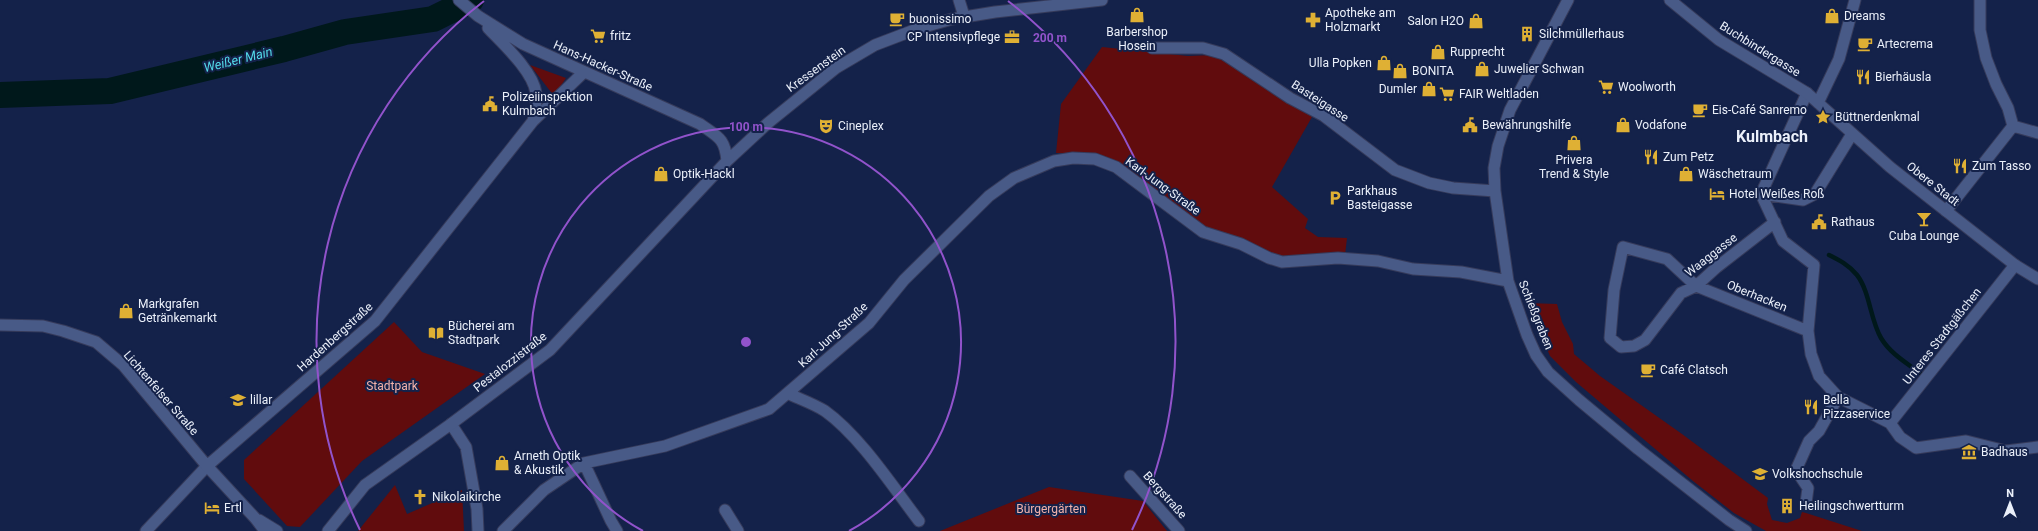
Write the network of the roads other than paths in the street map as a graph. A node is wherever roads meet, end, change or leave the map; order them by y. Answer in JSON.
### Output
{"nodes":[{"id":1,"x":459,"y":0,"type":"edge"},
{"id":2,"x":959,"y":0,"type":"edge"},
{"id":3,"x":1102,"y":0,"type":"edge"},
{"id":4,"x":1568,"y":0,"type":"edge"},
{"id":5,"x":1670,"y":0,"type":"edge"},
{"id":6,"x":1855,"y":0,"type":"edge"},
{"id":7,"x":1980,"y":0,"type":"edge"},
{"id":8,"x":478,"y":16,"type":"junction"},
{"id":9,"x":964,"y":16,"type":"junction"},
{"id":10,"x":1152,"y":48,"type":"dead end"},
{"id":11,"x":584,"y":72,"type":"junction"},
{"id":12,"x":1807,"y":94,"type":"junction"},
{"id":13,"x":1818,"y":103,"type":"junction"},
{"id":14,"x":533,"y":120,"type":"junction"},
{"id":15,"x":2013,"y":126,"type":"junction"},
{"id":16,"x":2038,"y":133,"type":"edge"},
{"id":17,"x":1852,"y":134,"type":"junction"},
{"id":18,"x":726,"y":161,"type":"junction"},
{"id":19,"x":1495,"y":191,"type":"junction"},
{"id":20,"x":1761,"y":194,"type":"junction"},
{"id":21,"x":1946,"y":212,"type":"junction"},
{"id":22,"x":1775,"y":222,"type":"junction"},
{"id":23,"x":2015,"y":265,"type":"junction"},
{"id":24,"x":2038,"y":279,"type":"edge"},
{"id":25,"x":1508,"y":281,"type":"junction"},
{"id":26,"x":1696,"y":286,"type":"junction"},
{"id":27,"x":0,"y":325,"type":"edge"},
{"id":28,"x":1808,"y":331,"type":"junction"},
{"id":29,"x":788,"y":394,"type":"junction"},
{"id":30,"x":1838,"y":397,"type":"junction"},
{"id":31,"x":452,"y":424,"type":"junction"},
{"id":32,"x":1890,"y":424,"type":"junction"},
{"id":33,"x":2038,"y":447,"type":"edge"},
{"id":34,"x":584,"y":463,"type":"junction"},
{"id":35,"x":207,"y":466,"type":"junction"},
{"id":36,"x":1130,"y":476,"type":"dead end"},
{"id":37,"x":1806,"y":503,"type":"dead end"},
{"id":38,"x":725,"y":510,"type":"dead end"},
{"id":39,"x":255,"y":518,"type":"junction"},
{"id":40,"x":919,"y":521,"type":"dead end"},
{"id":41,"x":146,"y":531,"type":"edge"},
{"id":42,"x":265,"y":531,"type":"edge"},
{"id":43,"x":277,"y":531,"type":"edge"},
{"id":44,"x":328,"y":531,"type":"edge"},
{"id":45,"x":478,"y":531,"type":"edge"},
{"id":46,"x":503,"y":531,"type":"edge"},
{"id":47,"x":617,"y":531,"type":"edge"},
{"id":48,"x":738,"y":531,"type":"edge"},
{"id":49,"x":1179,"y":531,"type":"edge"},
{"id":50,"x":1746,"y":531,"type":"edge"}],
"edges":[{"from":1,"to":8,"type":"street","name":"Hans-Hacker-Straße"},
{"from":2,"to":9,"type":"street"},
{"from":3,"to":9,"type":"street","name":"Kressenstein"},
{"from":4,"to":19,"type":"street","name":"Schießgraben"},
{"from":5,"to":12,"type":"street","name":"Buchbindergasse"},
{"from":6,"to":13,"type":"street"},
{"from":7,"to":15,"type":"street"},
{"from":8,"to":11,"type":"street","name":"Hans-Hacker-Straße"},
{"from":8,"to":14,"type":"street"},
{"from":9,"to":18,"type":"street","name":"Kressenstein"},
{"from":10,"to":19,"type":"street","name":"Basteigasse"},
{"from":11,"to":14,"type":"street","name":"Hardenbergstraße"},
{"from":11,"to":18,"type":"street","name":"Hans-Hacker-Straße"},
{"from":12,"to":13,"type":"street","name":"Buchbindergasse"},
{"from":12,"to":20,"type":"street"},
{"from":13,"to":17,"type":"street","name":"Obere Stadt"},
{"from":14,"to":35,"type":"street","name":"Hardenbergstraße"},
{"from":15,"to":16,"type":"street"},
{"from":15,"to":21,"type":"street"},
{"from":17,"to":20,"type":"street"},
{"from":17,"to":21,"type":"street","name":"Obere Stadt"},
{"from":18,"to":31,"type":"street","name":"Pestalozzistraße"},
{"from":19,"to":25,"type":"street","name":"Schießgraben"},
{"from":20,"to":22,"type":"street"},
{"from":21,"to":23,"type":"street","name":"Obere Stadt"},
{"from":22,"to":26,"type":"street","name":"Waaggasse"},
{"from":22,"to":28,"type":"street"},
{"from":23,"to":24,"type":"street","name":"Obere Stadt"},
{"from":23,"to":32,"type":"street","name":"Unteres Stadtgäßchen"},
{"from":25,"to":29,"type":"street","name":"Karl-Jung-Straße"},
{"from":25,"to":50,"type":"street","name":"Schießgraben"},
{"from":26,"to":26,"type":"street","name":"Waaggasse"},
{"from":26,"to":28,"type":"street","name":"Oberhacken"},
{"from":27,"to":35,"type":"street","name":"Lichtenfelser Straße"},
{"from":28,"to":30,"type":"street"},
{"from":29,"to":34,"type":"street","name":"Karl-Jung-Straße"},
{"from":29,"to":40,"type":"street"},
{"from":30,"to":32,"type":"street"},
{"from":30,"to":37,"type":"street"},
{"from":31,"to":44,"type":"street","name":"Pestalozzistraße"},
{"from":31,"to":45,"type":"street"},
{"from":32,"to":33,"type":"street"},
{"from":34,"to":46,"type":"street","name":"Karl-Jung-Straße"},
{"from":34,"to":47,"type":"street"},
{"from":35,"to":39,"type":"street","name":"Lichtenfelser Straße"},
{"from":35,"to":41,"type":"street","name":"Hardenbergstraße"},
{"from":36,"to":49,"type":"street","name":"Bergstraße"},
{"from":38,"to":48,"type":"street"},
{"from":39,"to":42,"type":"street","name":"Lichtenfelser Straße"},
{"from":39,"to":43,"type":"street","name":"Lichtenfelser Straße"}]}
